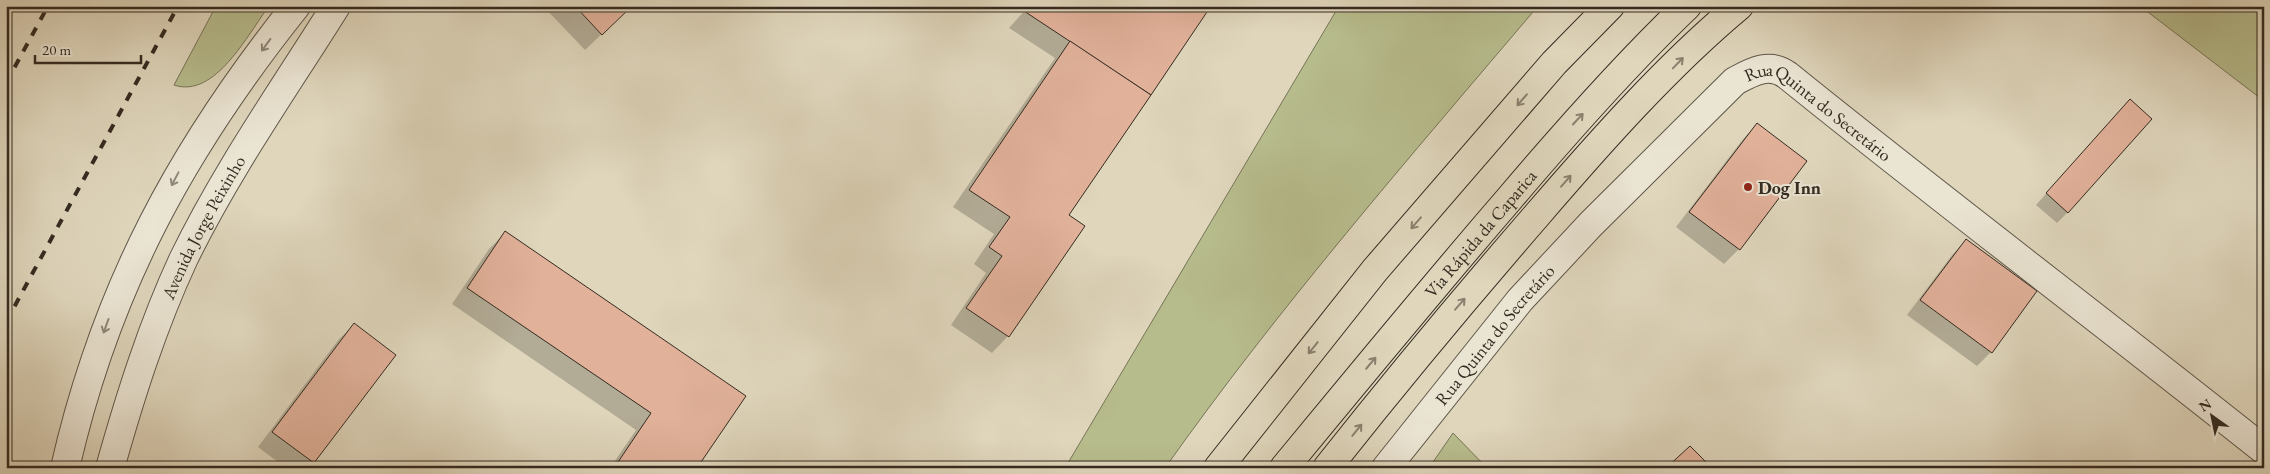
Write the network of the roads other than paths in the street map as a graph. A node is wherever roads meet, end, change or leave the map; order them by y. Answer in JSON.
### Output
{"nodes":[{"id":1,"x":296,"y":6,"type":"edge"},
{"id":2,"x":336,"y":6,"type":"edge"},
{"id":3,"x":1585,"y":6,"type":"edge"},
{"id":4,"x":1610,"y":6,"type":"edge"},
{"id":5,"x":1687,"y":6,"type":"edge"},
{"id":6,"x":1740,"y":6,"type":"edge"},
{"id":7,"x":1554,"y":63,"type":"junction"},
{"id":8,"x":2264,"y":450,"type":"edge"},
{"id":9,"x":65,"y":468,"type":"edge"},
{"id":10,"x":110,"y":468,"type":"edge"},
{"id":11,"x":1218,"y":468,"type":"edge"},
{"id":12,"x":1284,"y":468,"type":"edge"},
{"id":13,"x":1327,"y":468,"type":"edge"},
{"id":14,"x":1386,"y":468,"type":"edge"}],
"edges":[{"from":1,"to":9,"type":"street","one_way":true},
{"from":2,"to":10,"type":"street","name":"Avenida Jorge Peixinho"},
{"from":3,"to":7,"type":"highway"},
{"from":4,"to":7,"type":"highway"},
{"from":12,"to":5,"type":"highway","name":"Via Rápida da Caparica","one_way":true},
{"from":13,"to":6,"type":"highway","one_way":true},
{"from":7,"to":11,"type":"highway","one_way":true},
{"from":8,"to":14,"type":"street","name":"Rua Quinta do Secretário"}]}
